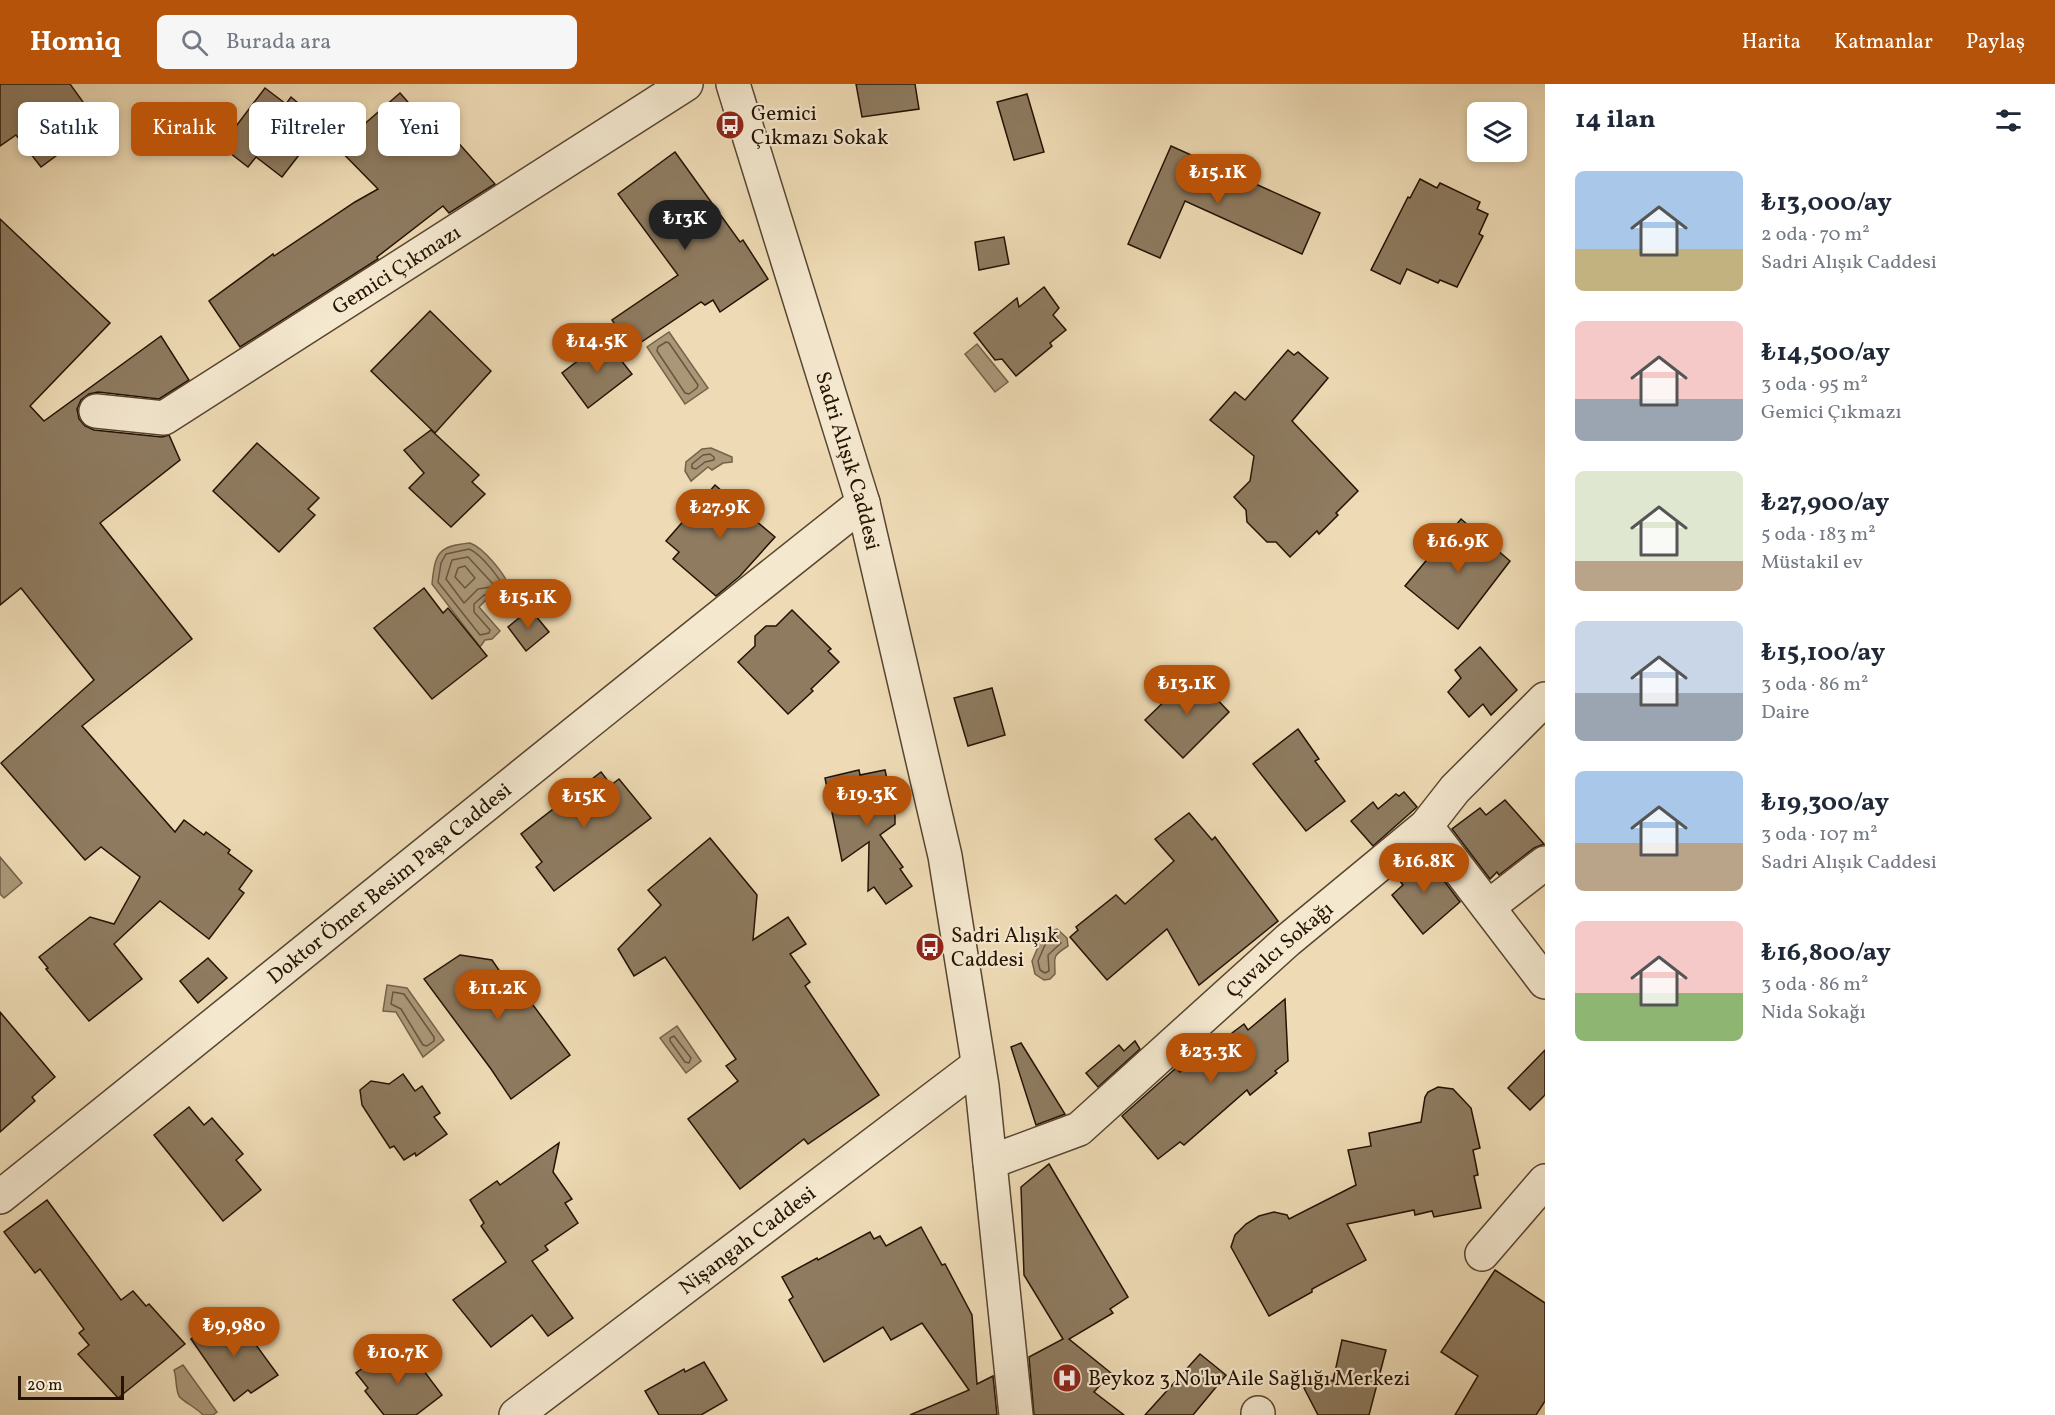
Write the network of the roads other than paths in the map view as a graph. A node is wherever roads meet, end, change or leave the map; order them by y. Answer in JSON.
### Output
{"nodes":[{"id":1,"x":686,"y":84,"type":"edge"},
{"id":2,"x":733,"y":84,"type":"edge"},
{"id":3,"x":96,"y":411,"type":"dead end"},
{"id":4,"x":863,"y":503,"type":"junction"},
{"id":5,"x":1545,"y":699,"type":"edge"},
{"id":6,"x":1426,"y":826,"type":"junction"},
{"id":7,"x":1545,"y":863,"type":"edge"},
{"id":8,"x":1488,"y":907,"type":"junction"},
{"id":9,"x":1545,"y":981,"type":"edge"},
{"id":10,"x":978,"y":1065,"type":"junction"},
{"id":11,"x":990,"y":1162,"type":"junction"},
{"id":12,"x":1545,"y":1182,"type":"edge"},
{"id":13,"x":0,"y":1197,"type":"edge"},
{"id":14,"x":1482,"y":1254,"type":"dead end"},
{"id":15,"x":516,"y":1415,"type":"edge"},
{"id":16,"x":1016,"y":1415,"type":"edge"}],
"edges":[{"from":1,"to":3,"type":"street","name":"Gemici Çıkmazı"},
{"from":2,"to":4,"type":"street","name":"Sadri Alışık Caddesi"},
{"from":4,"to":10,"type":"street","name":"Sadri Alışık Caddesi"},
{"from":4,"to":13,"type":"street","name":"Doktor Ömer Besim Paşa Caddesi"},
{"from":5,"to":6,"type":"street","name":"Çuvalcı Sokağı"},
{"from":6,"to":8,"type":"street"},
{"from":6,"to":11,"type":"street","name":"Çuvalcı Sokağı"},
{"from":7,"to":8,"type":"street"},
{"from":8,"to":9,"type":"street"},
{"from":10,"to":11,"type":"street","name":"Sadri Alışık Caddesi"},
{"from":10,"to":15,"type":"street","name":"Nişangah Caddesi"},
{"from":11,"to":16,"type":"street","name":"Sadri Alışık Caddesi"},
{"from":12,"to":14,"type":"street"}]}
